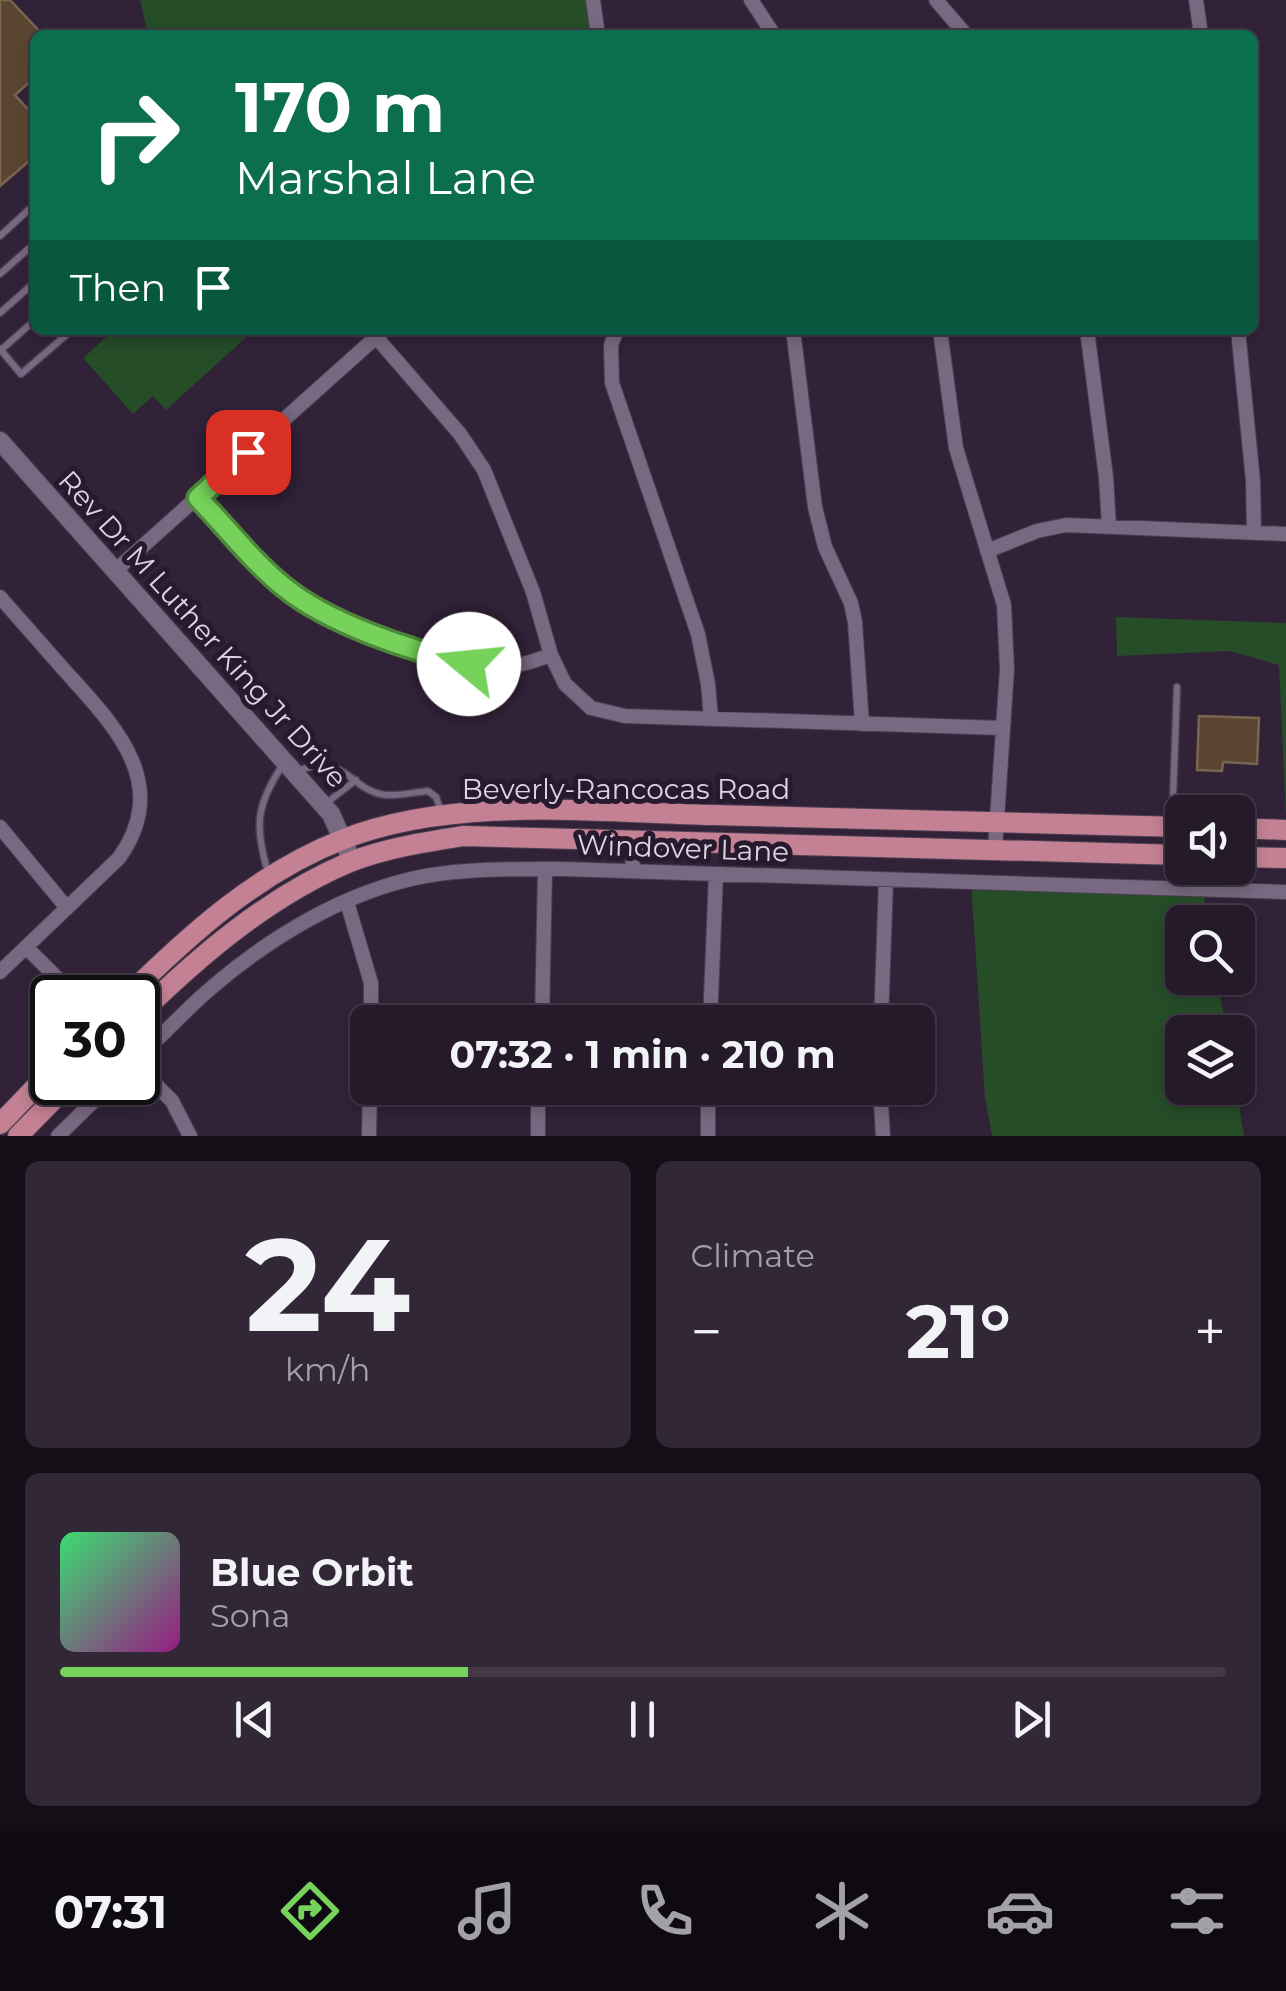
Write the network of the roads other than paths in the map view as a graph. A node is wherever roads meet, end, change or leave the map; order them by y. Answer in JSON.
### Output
{"nodes":[{"id":1,"x":593,"y":0,"type":"edge"},
{"id":2,"x":750,"y":0,"type":"edge"},
{"id":3,"x":936,"y":0,"type":"edge"},
{"id":4,"x":1196,"y":0,"type":"edge"},
{"id":5,"x":597,"y":30,"type":"edge"},
{"id":6,"x":771,"y":30,"type":"edge"},
{"id":7,"x":962,"y":30,"type":"edge"},
{"id":8,"x":1200,"y":30,"type":"edge"},
{"id":9,"x":30,"y":209,"type":"edge"},
{"id":10,"x":0,"y":236,"type":"edge"},
{"id":11,"x":30,"y":247,"type":"edge"},
{"id":12,"x":0,"y":274,"type":"edge"},
{"id":13,"x":30,"y":287,"type":"edge"},
{"id":14,"x":0,"y":314,"type":"edge"},
{"id":15,"x":30,"y":324,"type":"edge"},
{"id":16,"x":66,"y":335,"type":"edge"},
{"id":17,"x":379,"y":335,"type":"edge"},
{"id":18,"x":381,"y":335,"type":"edge"},
{"id":19,"x":615,"y":335,"type":"edge"},
{"id":20,"x":795,"y":335,"type":"edge"},
{"id":21,"x":941,"y":335,"type":"edge"},
{"id":22,"x":1088,"y":335,"type":"edge"},
{"id":23,"x":1238,"y":335,"type":"edge"},
{"id":24,"x":0,"y":350,"type":"edge"},
{"id":25,"x":0,"y":440,"type":"edge"},
{"id":26,"x":198,"y":498,"type":"junction"},
{"id":27,"x":1109,"y":526,"type":"junction"},
{"id":28,"x":1254,"y":533,"type":"junction"},
{"id":29,"x":1286,"y":534,"type":"edge"},
{"id":30,"x":987,"y":551,"type":"junction"},
{"id":31,"x":115,"y":571,"type":"junction"},
{"id":32,"x":0,"y":597,"type":"edge"},
{"id":33,"x":552,"y":656,"type":"junction"},
{"id":34,"x":1176,"y":687,"type":"dead end"},
{"id":35,"x":710,"y":718,"type":"junction"},
{"id":36,"x":862,"y":724,"type":"junction"},
{"id":37,"x":1002,"y":728,"type":"junction"},
{"id":38,"x":289,"y":767,"type":"junction"},
{"id":39,"x":356,"y":780,"type":"junction"},
{"id":40,"x":1177,"y":795,"type":"edge"},
{"id":41,"x":323,"y":806,"type":"junction"},
{"id":42,"x":762,"y":816,"type":"junction"},
{"id":43,"x":442,"y":817,"type":"junction"},
{"id":44,"x":995,"y":822,"type":"junction"},
{"id":45,"x":0,"y":827,"type":"edge"},
{"id":46,"x":1165,"y":827,"type":"edge"},
{"id":47,"x":1255,"y":829,"type":"edge"},
{"id":48,"x":1286,"y":830,"type":"edge"},
{"id":49,"x":344,"y":839,"type":"junction"},
{"id":50,"x":634,"y":839,"type":"junction"},
{"id":51,"x":995,"y":850,"type":"junction"},
{"id":52,"x":1165,"y":855,"type":"edge"},
{"id":53,"x":1255,"y":857,"type":"edge"},
{"id":54,"x":1286,"y":858,"type":"edge"},
{"id":55,"x":351,"y":862,"type":"junction"},
{"id":56,"x":544,"y":869,"type":"junction"},
{"id":57,"x":632,"y":871,"type":"junction"},
{"id":58,"x":716,"y":874,"type":"junction"},
{"id":59,"x":269,"y":877,"type":"junction"},
{"id":60,"x":886,"y":880,"type":"junction"},
{"id":61,"x":1286,"y":892,"type":"edge"},
{"id":62,"x":347,"y":902,"type":"junction"},
{"id":63,"x":67,"y":908,"type":"junction"},
{"id":64,"x":26,"y":947,"type":"junction"},
{"id":65,"x":0,"y":972,"type":"edge"},
{"id":66,"x":54,"y":975,"type":"edge"},
{"id":67,"x":149,"y":975,"type":"edge"},
{"id":68,"x":160,"y":994,"type":"edge"},
{"id":69,"x":371,"y":1005,"type":"edge"},
{"id":70,"x":542,"y":1005,"type":"edge"},
{"id":71,"x":711,"y":1005,"type":"edge"},
{"id":72,"x":882,"y":1005,"type":"edge"},
{"id":73,"x":160,"y":1037,"type":"edge"},
{"id":74,"x":160,"y":1089,"type":"edge"},
{"id":75,"x":30,"y":1093,"type":"edge"},
{"id":76,"x":48,"y":1105,"type":"edge"},
{"id":77,"x":89,"y":1105,"type":"edge"},
{"id":78,"x":369,"y":1105,"type":"edge"},
{"id":79,"x":538,"y":1105,"type":"edge"},
{"id":80,"x":708,"y":1105,"type":"edge"},
{"id":81,"x":881,"y":1105,"type":"edge"},
{"id":82,"x":0,"y":1124,"type":"edge"},
{"id":83,"x":18,"y":1136,"type":"edge"},
{"id":84,"x":58,"y":1136,"type":"edge"},
{"id":85,"x":190,"y":1136,"type":"edge"},
{"id":86,"x":368,"y":1136,"type":"edge"},
{"id":87,"x":538,"y":1136,"type":"edge"},
{"id":88,"x":708,"y":1136,"type":"edge"},
{"id":89,"x":883,"y":1136,"type":"edge"}],
"edges":[{"from":1,"to":5,"type":"street"},
{"from":2,"to":6,"type":"street"},
{"from":3,"to":7,"type":"street"},
{"from":4,"to":8,"type":"street"},
{"from":9,"to":10,"type":"lane"},
{"from":11,"to":12,"type":"lane"},
{"from":13,"to":14,"type":"lane"},
{"from":15,"to":24,"type":"lane"},
{"from":16,"to":24,"type":"lane"},
{"from":17,"to":26,"type":"street"},
{"from":18,"to":33,"type":"street"},
{"from":19,"to":35,"type":"street"},
{"from":20,"to":36,"type":"street"},
{"from":21,"to":30,"type":"street"},
{"from":22,"to":27,"type":"street"},
{"from":23,"to":28,"type":"street"},
{"from":25,"to":31,"type":"street","name":"Rev Dr M Luther King Jr Drive"},
{"from":26,"to":31,"type":"street"},
{"from":26,"to":33,"type":"street"},
{"from":27,"to":28,"type":"street"},
{"from":27,"to":30,"type":"street"},
{"from":28,"to":29,"type":"street"},
{"from":30,"to":37,"type":"street"},
{"from":31,"to":38,"type":"street","name":"Rev Dr M Luther King Jr Drive"},
{"from":32,"to":63,"type":"street"},
{"from":33,"to":35,"type":"street"},
{"from":34,"to":40,"type":"lane"},
{"from":35,"to":36,"type":"street"},
{"from":36,"to":37,"type":"street"},
{"from":37,"to":44,"type":"street"},
{"from":38,"to":39,"type":"lane"},
{"from":38,"to":41,"type":"street","name":"Rev Dr M Luther King Jr Drive"},
{"from":38,"to":59,"type":"lane"},
{"from":39,"to":41,"type":"lane"},
{"from":39,"to":43,"type":"lane"},
{"from":41,"to":49,"type":"street","name":"Rev Dr M Luther King Jr Drive"},
{"from":42,"to":43,"type":"main road","name":"Beverly-Rancocas Road"},
{"from":42,"to":44,"type":"main road","name":"Beverly-Rancocas Road"},
{"from":42,"to":50,"type":"main road"},
{"from":43,"to":49,"type":"main road","name":"Beverly-Rancocas Road"},
{"from":44,"to":46,"type":"main road","name":"Beverly-Rancocas Road"},
{"from":44,"to":51,"type":"street"},
{"from":45,"to":63,"type":"street"},
{"from":47,"to":48,"type":"main road"},
{"from":49,"to":55,"type":"street","name":"Rev Dr M Luther King Jr Drive"},
{"from":49,"to":59,"type":"main road","name":"Beverly-Rancocas Road"},
{"from":50,"to":51,"type":"main road","name":"Beverly-Rancocas Road"},
{"from":50,"to":55,"type":"main road","name":"Beverly-Rancocas Road"},
{"from":50,"to":57,"type":"street"},
{"from":51,"to":52,"type":"main road","name":"Beverly-Rancocas Road"},
{"from":53,"to":54,"type":"main road"},
{"from":55,"to":68,"type":"main road","name":"Beverly-Rancocas Road"},
{"from":56,"to":57,"type":"street","name":"Windover Lane"},
{"from":56,"to":62,"type":"street","name":"Windover Lane"},
{"from":56,"to":70,"type":"street"},
{"from":57,"to":58,"type":"street","name":"Windover Lane"},
{"from":58,"to":60,"type":"street","name":"Windover Lane"},
{"from":58,"to":71,"type":"street"},
{"from":59,"to":67,"type":"main road","name":"Beverly-Rancocas Road"},
{"from":60,"to":61,"type":"street","name":"Windover Lane"},
{"from":60,"to":72,"type":"street"},
{"from":62,"to":69,"type":"street"},
{"from":62,"to":73,"type":"street","name":"Windover Lane"},
{"from":63,"to":64,"type":"street"},
{"from":64,"to":65,"type":"street"},
{"from":64,"to":66,"type":"street"},
{"from":74,"to":85,"type":"street"},
{"from":75,"to":82,"type":"main road"},
{"from":76,"to":83,"type":"main road"},
{"from":77,"to":84,"type":"street"},
{"from":78,"to":86,"type":"street"},
{"from":79,"to":87,"type":"street"},
{"from":80,"to":88,"type":"street"},
{"from":81,"to":89,"type":"street"}]}
